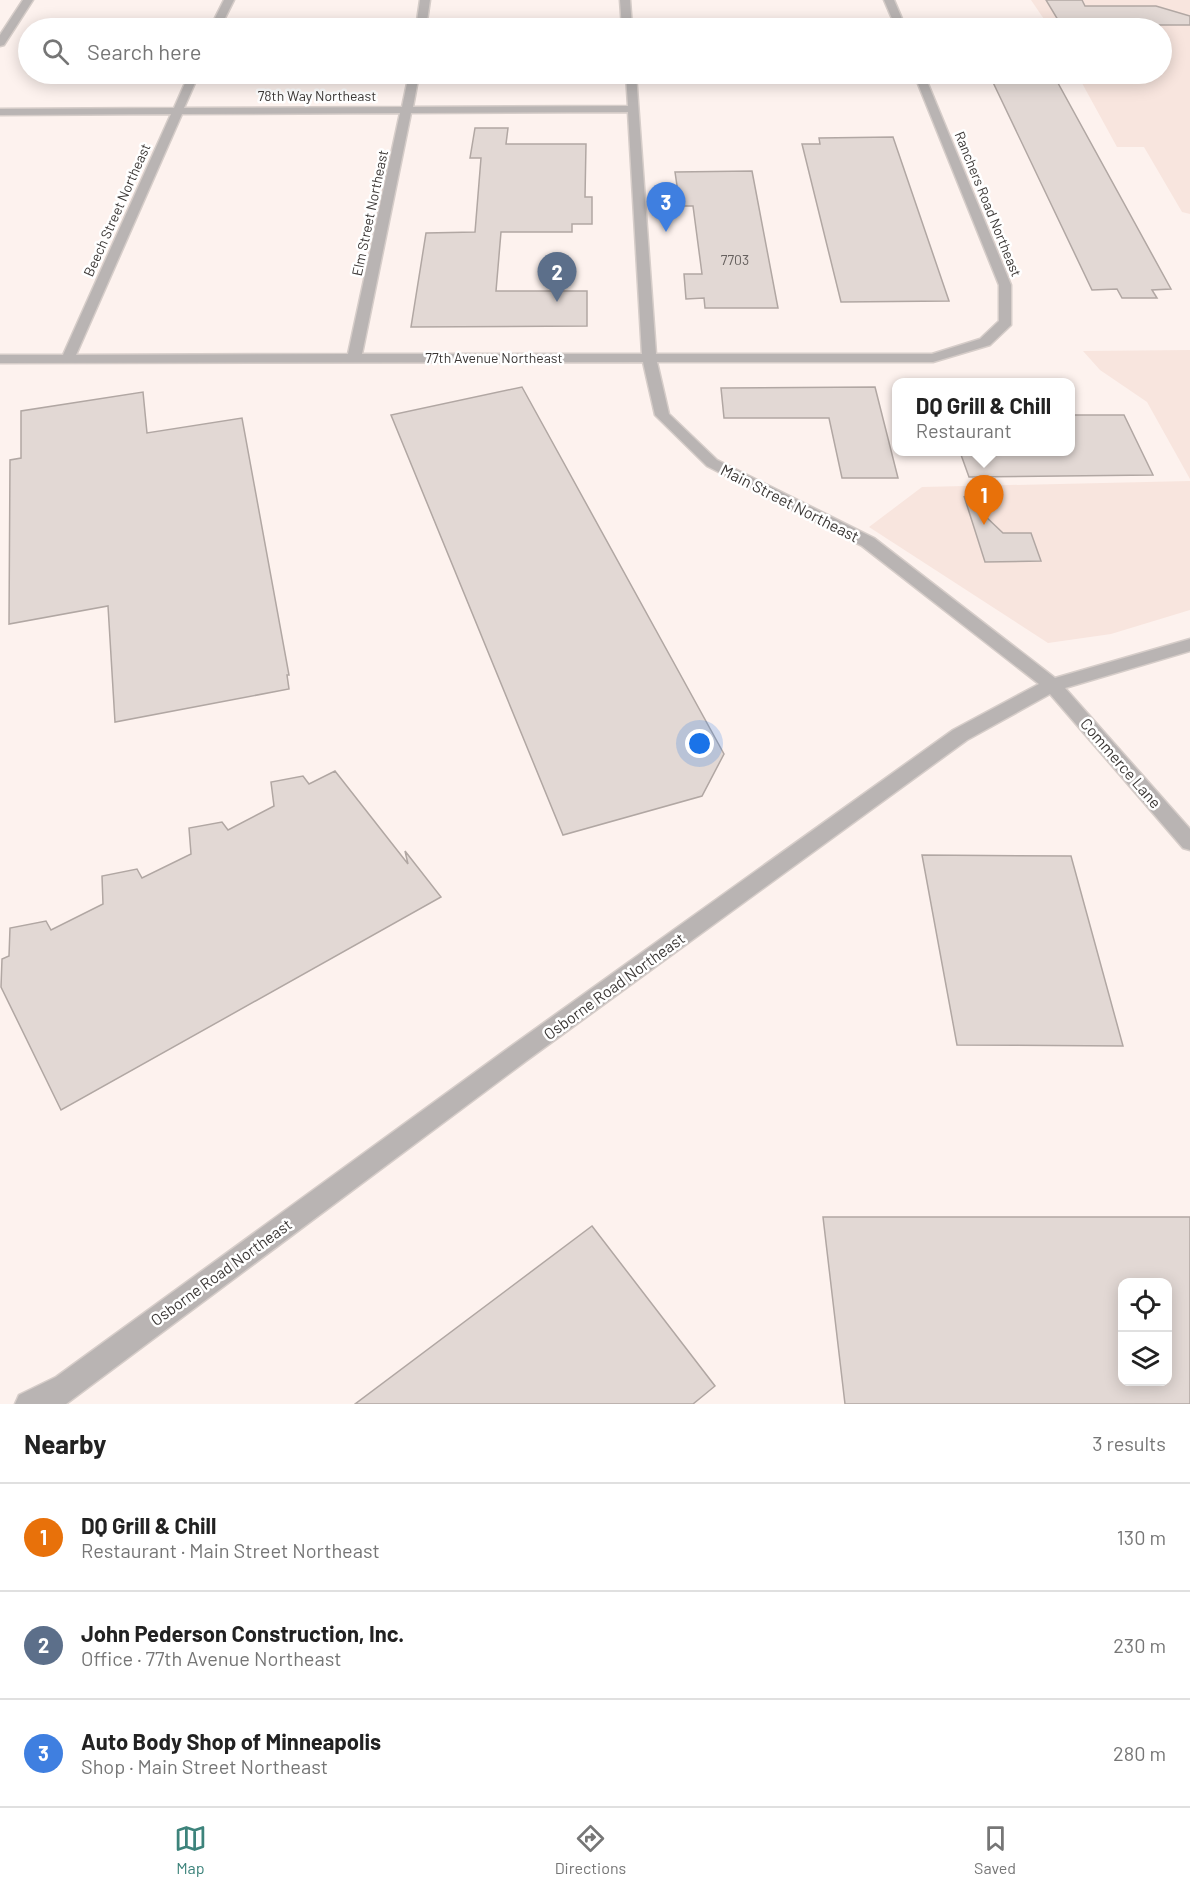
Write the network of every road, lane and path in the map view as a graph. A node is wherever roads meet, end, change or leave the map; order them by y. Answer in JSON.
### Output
{"nodes":[{"id":1,"x":28,"y":0,"type":"edge"},
{"id":2,"x":229,"y":0,"type":"edge"},
{"id":3,"x":425,"y":0,"type":"edge"},
{"id":4,"x":625,"y":0,"type":"edge"},
{"id":5,"x":889,"y":0,"type":"edge"},
{"id":6,"x":220,"y":18,"type":"edge"},
{"id":7,"x":422,"y":18,"type":"edge"},
{"id":8,"x":626,"y":18,"type":"edge"},
{"id":9,"x":897,"y":18,"type":"edge"},
{"id":10,"x":0,"y":43,"type":"edge"},
{"id":11,"x":189,"y":84,"type":"edge"},
{"id":12,"x":412,"y":84,"type":"edge"},
{"id":13,"x":632,"y":84,"type":"edge"},
{"id":14,"x":923,"y":84,"type":"edge"},
{"id":15,"x":634,"y":109,"type":"junction"},
{"id":16,"x":408,"y":110,"type":"junction"},
{"id":17,"x":176,"y":111,"type":"junction"},
{"id":18,"x":0,"y":112,"type":"edge"},
{"id":19,"x":985,"y":342,"type":"joint"},
{"id":20,"x":68,"y":358,"type":"junction"},
{"id":21,"x":354,"y":358,"type":"junction"},
{"id":22,"x":649,"y":358,"type":"junction"},
{"id":23,"x":0,"y":359,"type":"edge"},
{"id":24,"x":1190,"y":645,"type":"edge"},
{"id":25,"x":1053,"y":685,"type":"junction"},
{"id":26,"x":1190,"y":842,"type":"edge"},
{"id":27,"x":68,"y":1384,"type":"junction"},
{"id":28,"x":28,"y":1404,"type":"edge"},
{"id":29,"x":47,"y":1404,"type":"edge"}],
"edges":[{"from":1,"to":10,"type":"street"},
{"from":2,"to":6,"type":"street"},
{"from":3,"to":7,"type":"street"},
{"from":4,"to":8,"type":"street"},
{"from":5,"to":9,"type":"street"},
{"from":11,"to":17,"type":"street","name":"Beech Street Northeast"},
{"from":12,"to":16,"type":"street","name":"Elm Street Northeast"},
{"from":13,"to":15,"type":"street","name":"Main Street Northeast"},
{"from":14,"to":19,"type":"street","name":"Ranchers Road Northeast"},
{"from":15,"to":16,"type":"street","name":"78th Way Northeast"},
{"from":15,"to":22,"type":"street","name":"Main Street Northeast"},
{"from":16,"to":17,"type":"street","name":"78th Way Northeast"},
{"from":16,"to":21,"type":"street","name":"Elm Street Northeast"},
{"from":17,"to":18,"type":"street","name":"78th Way Northeast"},
{"from":17,"to":20,"type":"street","name":"Beech Street Northeast"},
{"from":19,"to":22,"type":"street","name":"77th Avenue Northeast"},
{"from":20,"to":21,"type":"street","name":"77th Avenue Northeast"},
{"from":20,"to":23,"type":"street","name":"77th Avenue Northeast"},
{"from":21,"to":22,"type":"street","name":"77th Avenue Northeast"},
{"from":22,"to":25,"type":"street","name":"Main Street Northeast"},
{"from":24,"to":25,"type":"street","name":"Osborne Road Northeast"},
{"from":25,"to":26,"type":"street","name":"Commerce Lane"},
{"from":25,"to":27,"type":"street","name":"Osborne Road Northeast"},
{"from":27,"to":28,"type":"street","name":"Osborne Road Northeast"},
{"from":27,"to":29,"type":"street","name":"Osborne Road Northeast"}]}
